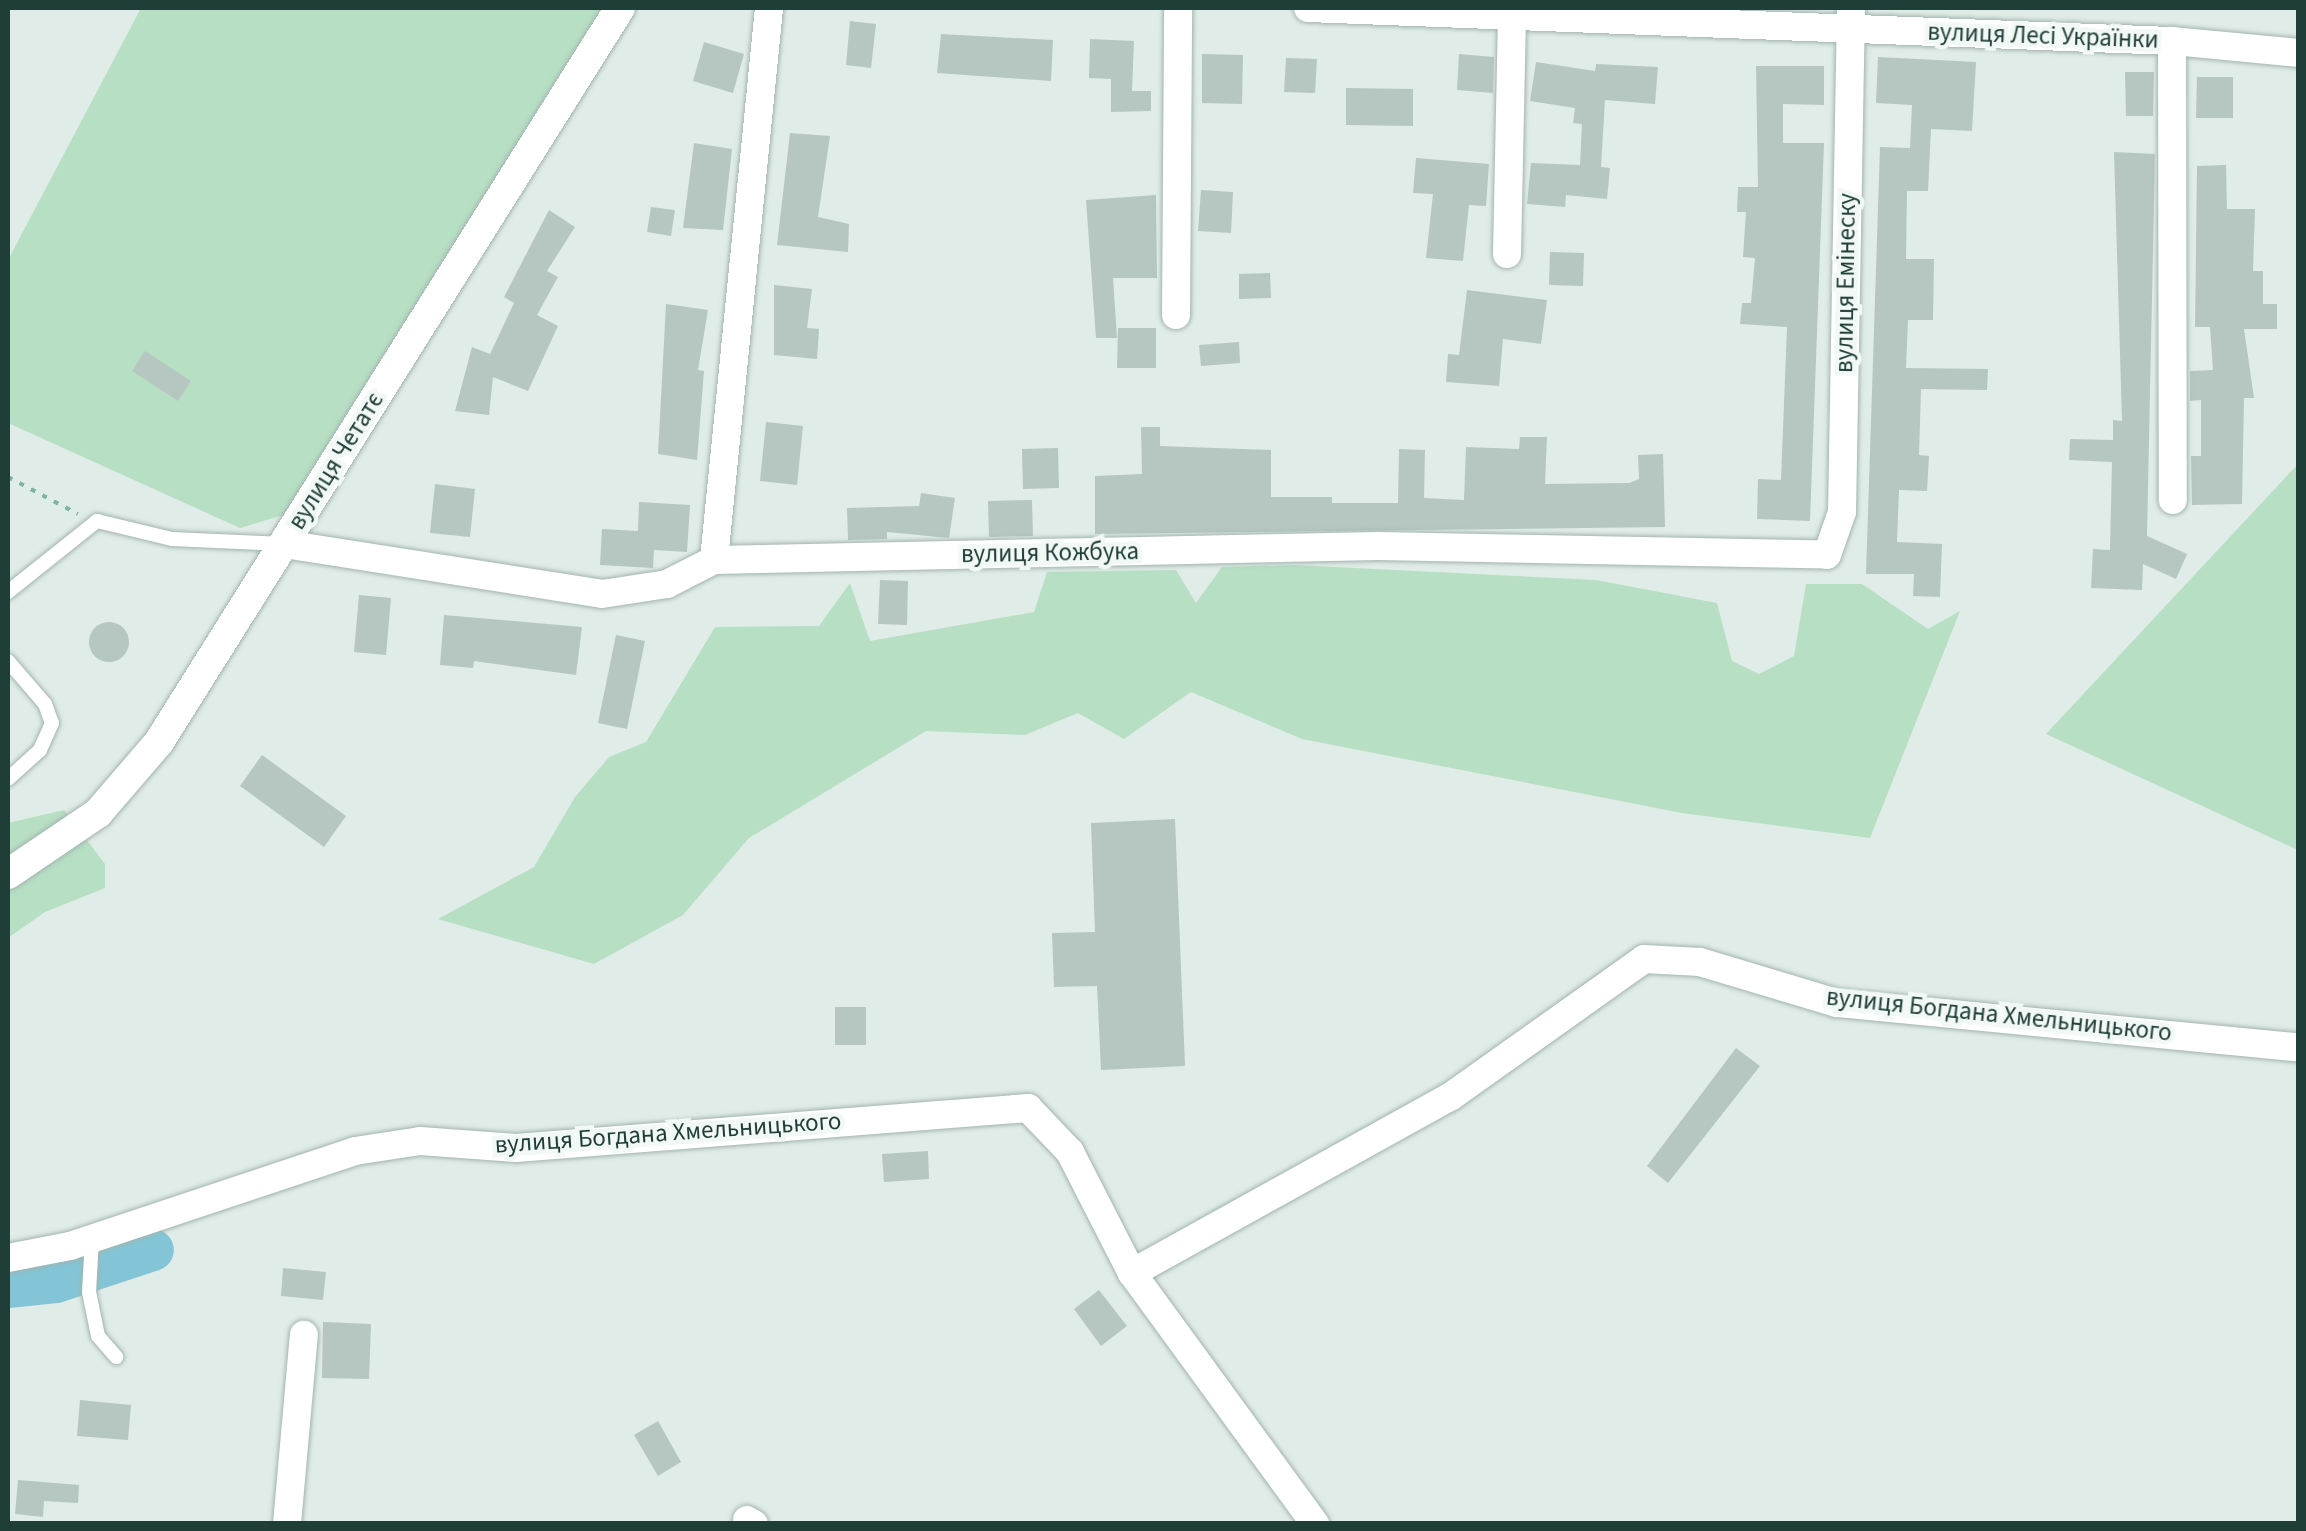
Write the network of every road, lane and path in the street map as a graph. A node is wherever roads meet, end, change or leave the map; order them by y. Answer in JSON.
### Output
{"nodes":[{"id":1,"x":620,"y":8,"type":"edge"},
{"id":2,"x":769,"y":8,"type":"edge"},
{"id":3,"x":1178,"y":8,"type":"edge"},
{"id":4,"x":1308,"y":8,"type":"edge"},
{"id":5,"x":1512,"y":14,"type":"junction"},
{"id":6,"x":1850,"y":18,"type":"edge"},
{"id":7,"x":2172,"y":41,"type":"junction"},
{"id":8,"x":2298,"y":53,"type":"edge"},
{"id":9,"x":1507,"y":254,"type":"dead end"},
{"id":10,"x":1176,"y":314,"type":"dead end"},
{"id":11,"x":8,"y":478,"type":"edge"},
{"id":12,"x":2173,"y":500,"type":"dead end"},
{"id":13,"x":97,"y":521,"type":"junction"},
{"id":14,"x":284,"y":544,"type":"junction"},
{"id":15,"x":1827,"y":555,"type":"joint"},
{"id":16,"x":714,"y":560,"type":"junction"},
{"id":17,"x":8,"y":592,"type":"edge"},
{"id":18,"x":8,"y":661,"type":"edge"},
{"id":19,"x":8,"y":779,"type":"edge"},
{"id":20,"x":8,"y":874,"type":"edge"},
{"id":21,"x":2298,"y":1047,"type":"edge"},
{"id":22,"x":92,"y":1247,"type":"junction"},
{"id":23,"x":8,"y":1258,"type":"edge"},
{"id":24,"x":1132,"y":1273,"type":"junction"},
{"id":25,"x":304,"y":1335,"type":"dead end"},
{"id":26,"x":116,"y":1357,"type":"dead end"},
{"id":27,"x":287,"y":1524,"type":"edge"},
{"id":28,"x":1315,"y":1524,"type":"edge"}],
"edges":[{"from":1,"to":14,"type":"street","name":"вулиця Четатє"},
{"from":2,"to":16,"type":"street"},
{"from":3,"to":10,"type":"street"},
{"from":4,"to":5,"type":"street","name":"вулиця Лесі Українки"},
{"from":5,"to":6,"type":"street","name":"вулиця Лесі Українки"},
{"from":5,"to":9,"type":"street"},
{"from":6,"to":7,"type":"street","name":"вулиця Лесі Українки"},
{"from":6,"to":15,"type":"street","name":"вулиця Емінеску"},
{"from":7,"to":8,"type":"street","name":"вулиця Лесі Українки"},
{"from":7,"to":12,"type":"street"},
{"from":11,"to":13,"type":"path"},
{"from":13,"to":14,"type":"lane"},
{"from":13,"to":17,"type":"lane"},
{"from":14,"to":16,"type":"street","name":"вулиця Кожбука"},
{"from":14,"to":20,"type":"street","name":"вулиця Четатє"},
{"from":15,"to":16,"type":"street","name":"вулиця Кожбука"},
{"from":18,"to":19,"type":"lane"},
{"from":21,"to":24,"type":"street","name":"вулиця Богдана Хмельницького"},
{"from":22,"to":23,"type":"street","name":"вулиця Богдана Хмельницького"},
{"from":22,"to":24,"type":"street","name":"вулиця Богдана Хмельницького"},
{"from":22,"to":26,"type":"lane"},
{"from":24,"to":28,"type":"street","name":"вулиця Богдана Хмельницького"},
{"from":25,"to":27,"type":"street"}]}
